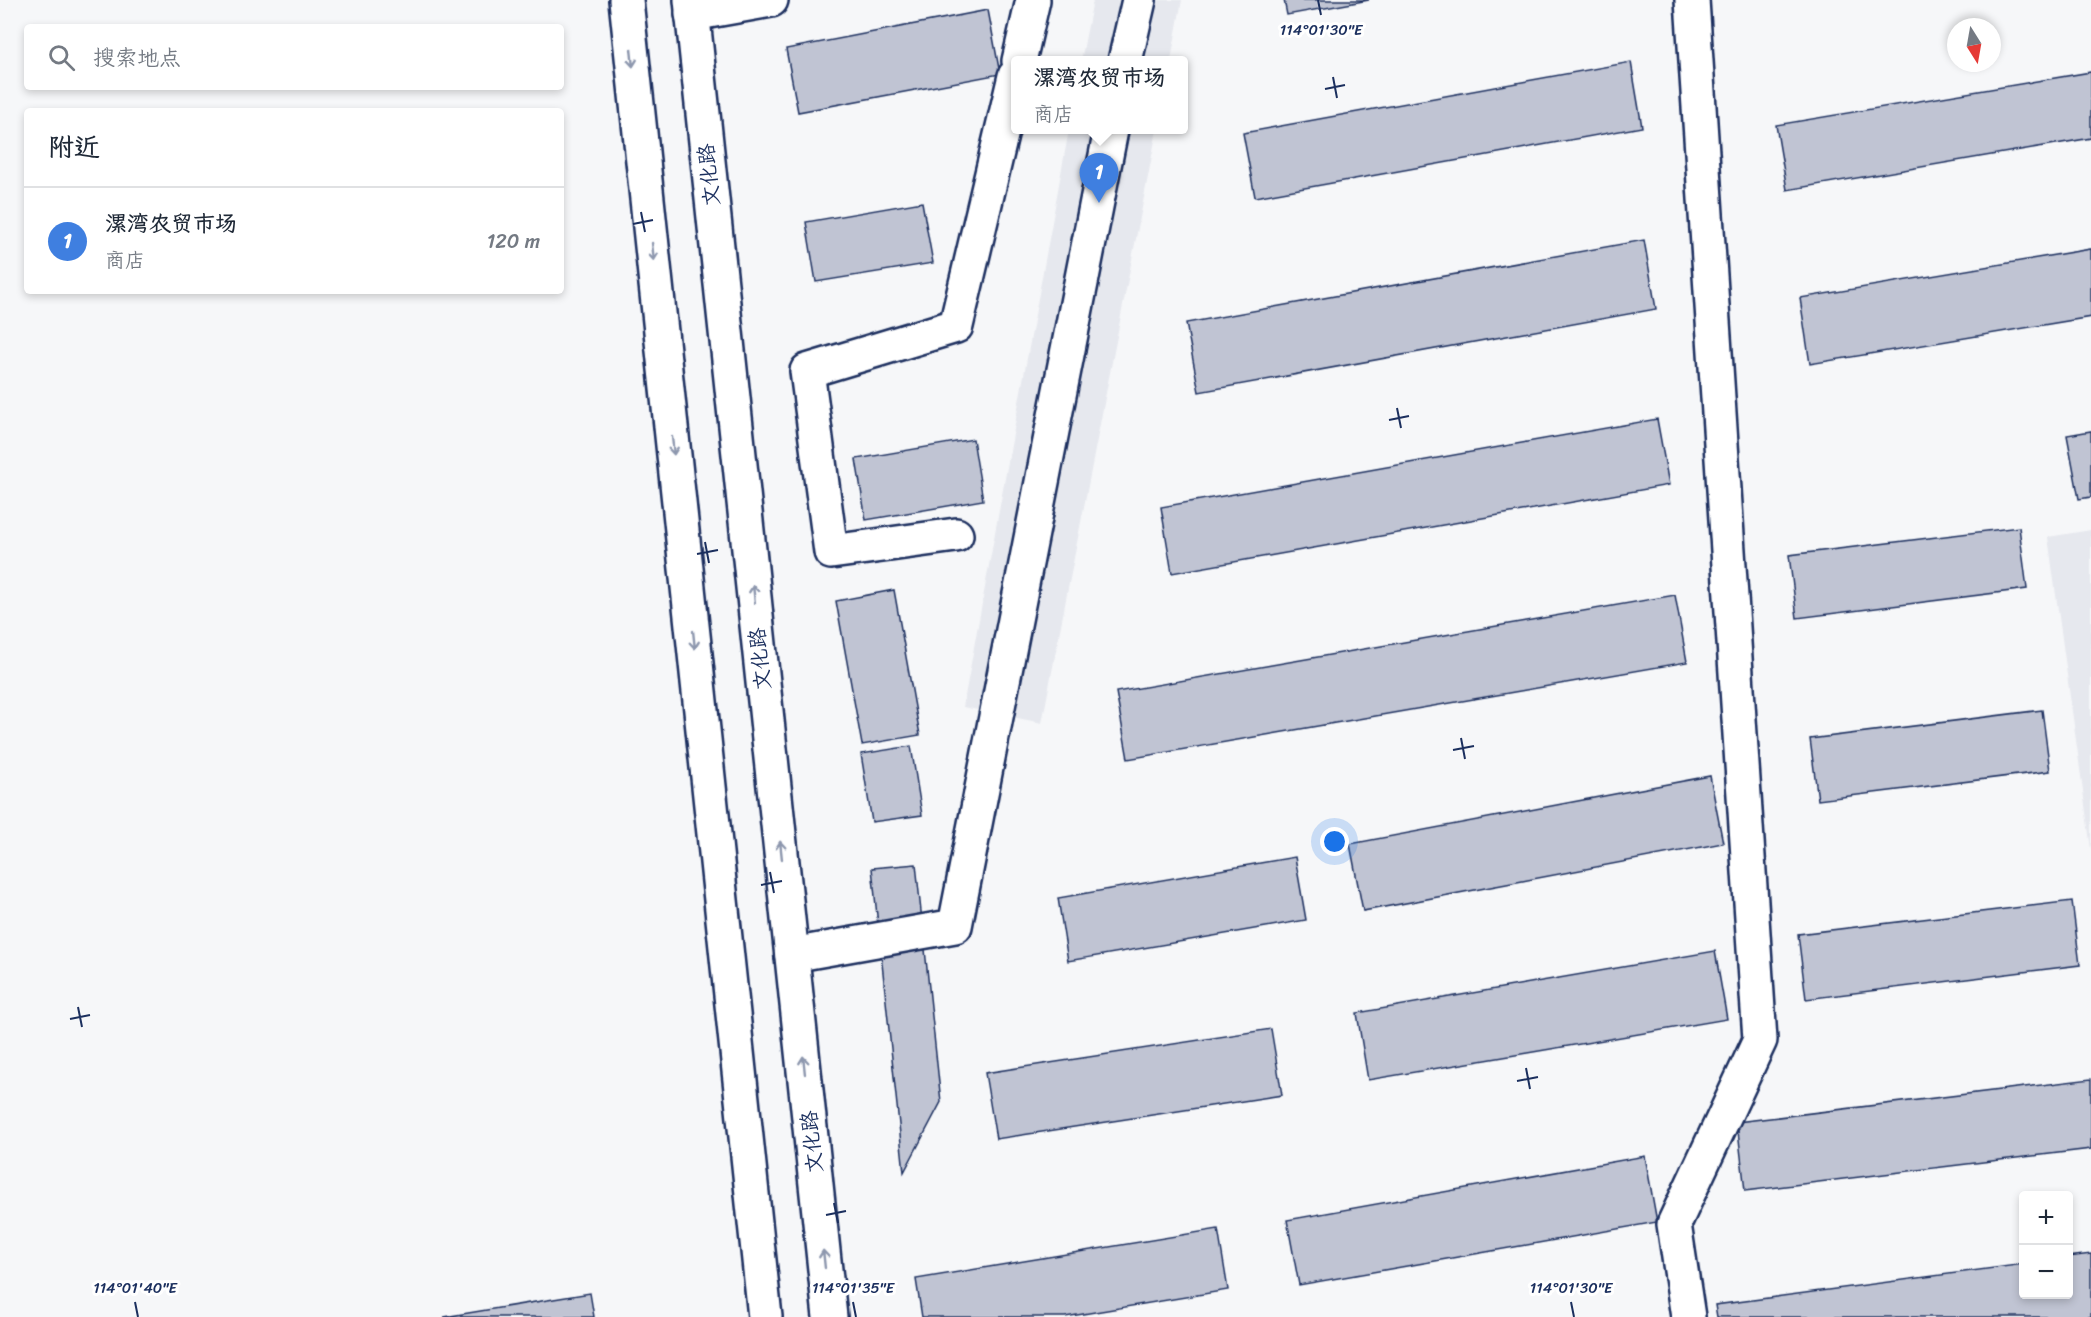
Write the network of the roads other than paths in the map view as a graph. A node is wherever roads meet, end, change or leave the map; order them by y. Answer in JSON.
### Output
{"nodes":[{"id":1,"x":626,"y":0,"type":"edge"},
{"id":2,"x":771,"y":0,"type":"edge"},
{"id":3,"x":1033,"y":0,"type":"edge"},
{"id":4,"x":1139,"y":0,"type":"edge"},
{"id":5,"x":1692,"y":0,"type":"edge"},
{"id":6,"x":691,"y":7,"type":"edge"},
{"id":7,"x":1020,"y":56,"type":"edge"},
{"id":8,"x":1126,"y":56,"type":"edge"},
{"id":9,"x":1011,"y":93,"type":"edge"},
{"id":10,"x":1110,"y":134,"type":"edge"},
{"id":11,"x":956,"y":535,"type":"dead end"},
{"id":12,"x":792,"y":955,"type":"junction"},
{"id":13,"x":765,"y":1317,"type":"edge"},
{"id":14,"x":830,"y":1317,"type":"edge"},
{"id":15,"x":1688,"y":1317,"type":"edge"}],
"edges":[{"from":1,"to":13,"type":"street","one_way":true},
{"from":2,"to":6,"type":"street"},
{"from":3,"to":7,"type":"street"},
{"from":4,"to":8,"type":"street"},
{"from":5,"to":15,"type":"street"},
{"from":12,"to":6,"type":"street","name":"文化路","one_way":true},
{"from":9,"to":11,"type":"street"},
{"from":10,"to":12,"type":"street"},
{"from":14,"to":12,"type":"street","name":"文化路","one_way":true}]}
